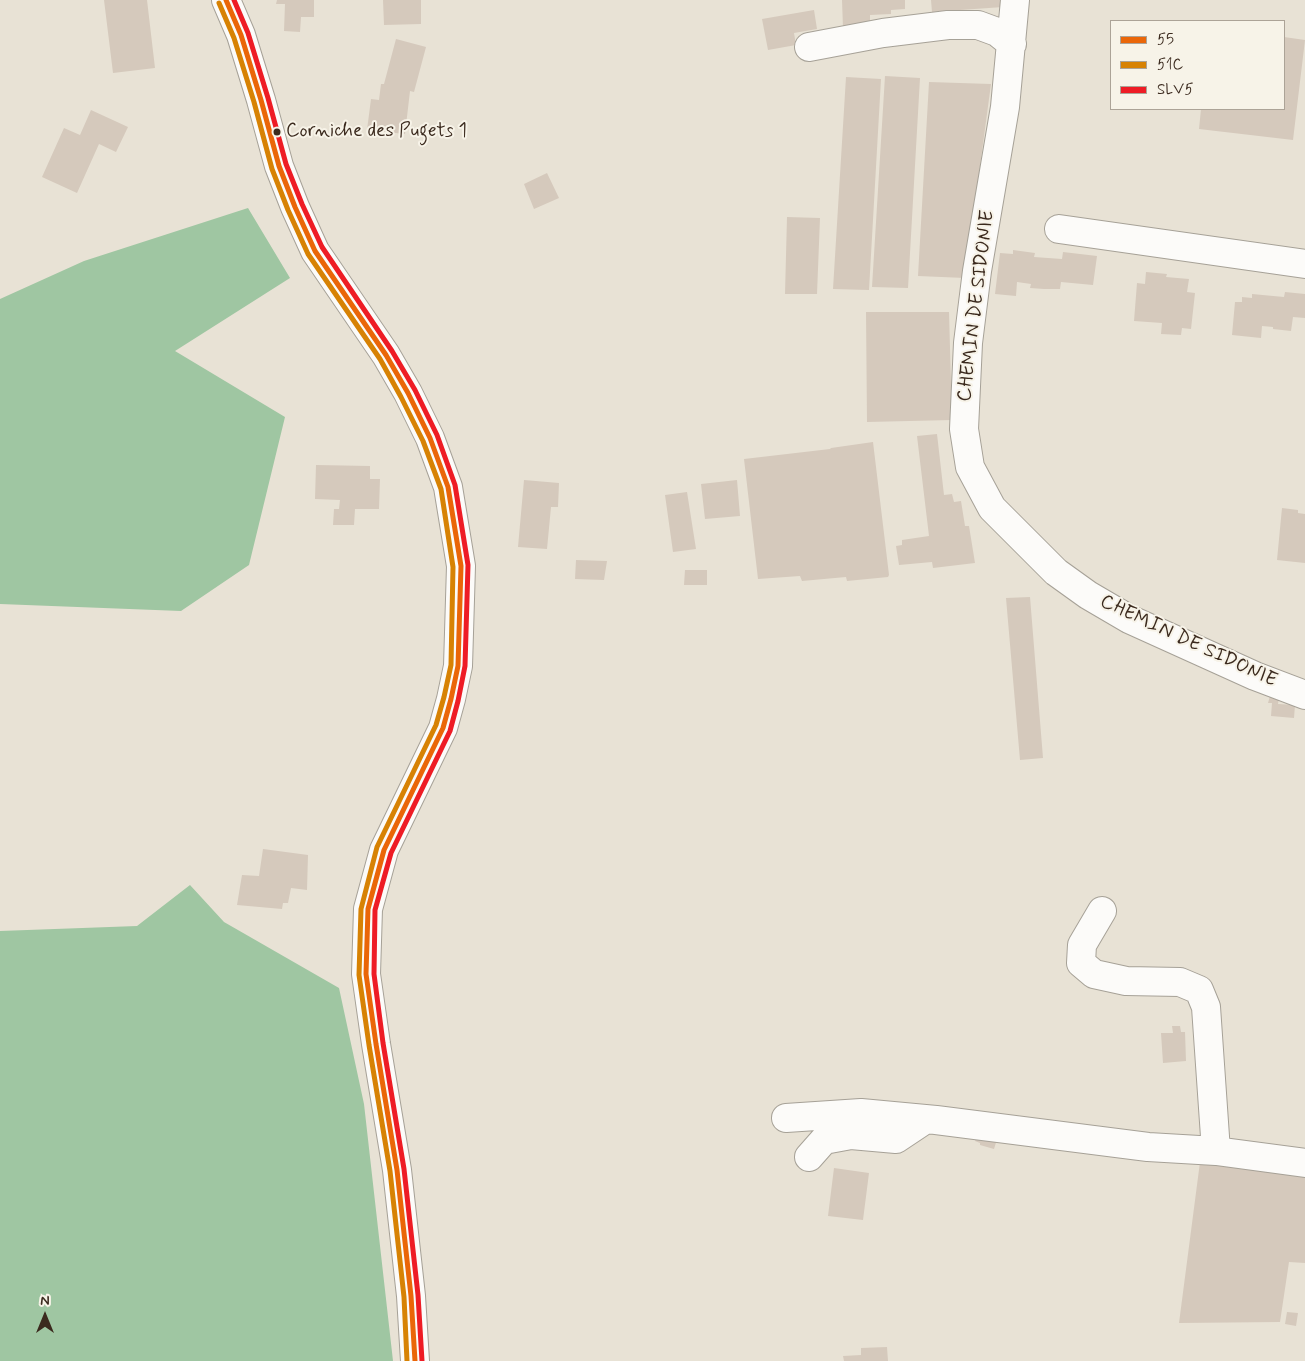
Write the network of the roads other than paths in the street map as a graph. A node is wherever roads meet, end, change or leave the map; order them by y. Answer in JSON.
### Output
{"nodes":[{"id":1,"x":226,"y":0,"type":"edge"},
{"id":2,"x":1015,"y":0,"type":"edge"},
{"id":3,"x":1012,"y":44,"type":"junction"},
{"id":4,"x":809,"y":47,"type":"dead end"},
{"id":5,"x":1059,"y":229,"type":"dead end"},
{"id":6,"x":1305,"y":264,"type":"edge"},
{"id":7,"x":1305,"y":695,"type":"edge"},
{"id":8,"x":1102,"y":911,"type":"dead end"},
{"id":9,"x":786,"y":1118,"type":"dead end"},
{"id":10,"x":926,"y":1119,"type":"junction"},
{"id":11,"x":1216,"y":1151,"type":"junction"},
{"id":12,"x":809,"y":1157,"type":"dead end"},
{"id":13,"x":1305,"y":1163,"type":"edge"},
{"id":14,"x":415,"y":1361,"type":"edge"}],
"edges":[{"from":1,"to":14,"type":"street"},
{"from":2,"to":3,"type":"street","name":"CHEMIN DE SIDONIE"},
{"from":3,"to":4,"type":"street"},
{"from":3,"to":7,"type":"street","name":"CHEMIN DE SIDONIE"},
{"from":5,"to":6,"type":"street"},
{"from":8,"to":11,"type":"street"},
{"from":9,"to":10,"type":"street"},
{"from":10,"to":11,"type":"street"},
{"from":10,"to":12,"type":"street"},
{"from":11,"to":13,"type":"street"}]}
